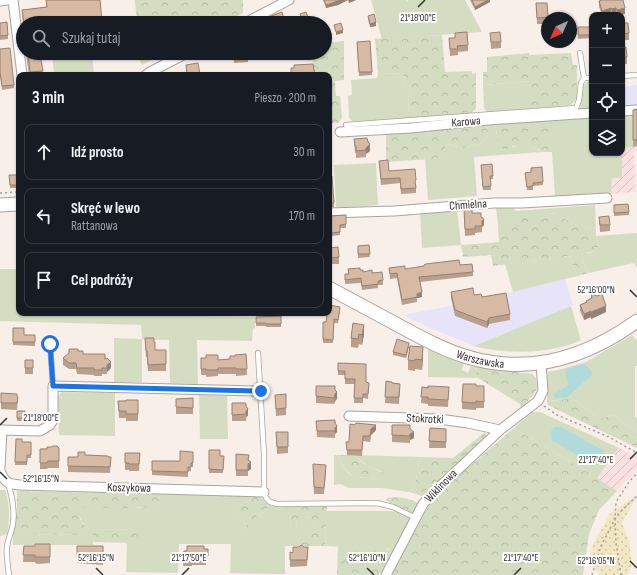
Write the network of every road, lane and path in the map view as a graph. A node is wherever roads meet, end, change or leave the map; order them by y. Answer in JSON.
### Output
{"nodes":[{"id":1,"x":7,"y":0,"type":"edge"},
{"id":2,"x":13,"y":0,"type":"edge"},
{"id":3,"x":0,"y":1,"type":"edge"},
{"id":4,"x":282,"y":1,"type":"edge"},
{"id":5,"x":257,"y":16,"type":"edge"},
{"id":6,"x":16,"y":25,"type":"edge"},
{"id":7,"x":580,"y":53,"type":"dead end"},
{"id":8,"x":20,"y":60,"type":"edge"},
{"id":9,"x":173,"y":60,"type":"edge"},
{"id":10,"x":22,"y":72,"type":"edge"},
{"id":11,"x":150,"y":72,"type":"edge"},
{"id":12,"x":637,"y":74,"type":"edge"},
{"id":13,"x":625,"y":76,"type":"edge"},
{"id":14,"x":584,"y":78,"type":"junction"},
{"id":15,"x":589,"y":78,"type":"edge"},
{"id":16,"x":637,"y":110,"type":"edge"},
{"id":17,"x":575,"y":111,"type":"junction"},
{"id":18,"x":625,"y":111,"type":"edge"},
{"id":19,"x":589,"y":113,"type":"edge"},
{"id":20,"x":343,"y":128,"type":"dead end"},
{"id":21,"x":16,"y":192,"type":"edge"},
{"id":22,"x":0,"y":193,"type":"edge"},
{"id":23,"x":607,"y":198,"type":"dead end"},
{"id":24,"x":16,"y":204,"type":"edge"},
{"id":25,"x":0,"y":205,"type":"edge"},
{"id":26,"x":332,"y":213,"type":"edge"},
{"id":27,"x":332,"y":290,"type":"edge"},
{"id":28,"x":637,"y":321,"type":"edge"},
{"id":29,"x":50,"y":344,"type":"dead end"},
{"id":30,"x":258,"y":352,"type":"dead end"},
{"id":31,"x":541,"y":363,"type":"junction"},
{"id":32,"x":53,"y":386,"type":"junction"},
{"id":33,"x":261,"y":391,"type":"junction"},
{"id":34,"x":538,"y":401,"type":"junction"},
{"id":35,"x":349,"y":416,"type":"dead end"},
{"id":36,"x":1,"y":430,"type":"edge"},
{"id":37,"x":500,"y":430,"type":"junction"},
{"id":38,"x":637,"y":453,"type":"edge"},
{"id":39,"x":0,"y":468,"type":"edge"},
{"id":40,"x":0,"y":471,"type":"edge"},
{"id":41,"x":637,"y":473,"type":"edge"},
{"id":42,"x":8,"y":483,"type":"junction"},
{"id":43,"x":264,"y":492,"type":"junction"},
{"id":44,"x":637,"y":496,"type":"edge"},
{"id":45,"x":416,"y":518,"type":"junction"},
{"id":46,"x":615,"y":519,"type":"junction"},
{"id":47,"x":9,"y":575,"type":"edge"},
{"id":48,"x":386,"y":575,"type":"edge"},
{"id":49,"x":592,"y":575,"type":"edge"},
{"id":50,"x":621,"y":575,"type":"edge"}],
"edges":[{"from":1,"to":3,"type":"street"},
{"from":2,"to":6,"type":"street"},
{"from":4,"to":5,"type":"street"},
{"from":7,"to":14,"type":"lane"},
{"from":8,"to":10,"type":"street"},
{"from":9,"to":11,"type":"street"},
{"from":12,"to":13,"type":"lane"},
{"from":14,"to":15,"type":"lane"},
{"from":14,"to":17,"type":"lane"},
{"from":16,"to":18,"type":"street"},
{"from":17,"to":19,"type":"street","name":"Karowa"},
{"from":17,"to":20,"type":"street","name":"Karowa"},
{"from":21,"to":22,"type":"path"},
{"from":23,"to":26,"type":"street","name":"Chmielna"},
{"from":24,"to":25,"type":"main road"},
{"from":27,"to":31,"type":"main road","name":"Warszawska"},
{"from":28,"to":31,"type":"main road","name":"Warszawska"},
{"from":29,"to":32,"type":"lane"},
{"from":30,"to":33,"type":"lane"},
{"from":31,"to":34,"type":"street"},
{"from":32,"to":33,"type":"street"},
{"from":32,"to":36,"type":"street"},
{"from":33,"to":43,"type":"lane"},
{"from":34,"to":37,"type":"street","name":"Wiklinowa"},
{"from":34,"to":38,"type":"path"},
{"from":35,"to":37,"type":"street","name":"Stokrotki"},
{"from":36,"to":39,"type":"street"},
{"from":37,"to":45,"type":"street","name":"Wiklinowa"},
{"from":40,"to":42,"type":"street"},
{"from":41,"to":46,"type":"path"},
{"from":42,"to":43,"type":"street","name":"Koszykowa"},
{"from":42,"to":47,"type":"lane"},
{"from":43,"to":45,"type":"lane"},
{"from":44,"to":46,"type":"path"},
{"from":45,"to":48,"type":"street","name":"Wiklinowa"},
{"from":46,"to":49,"type":"path"},
{"from":46,"to":50,"type":"path"}]}
